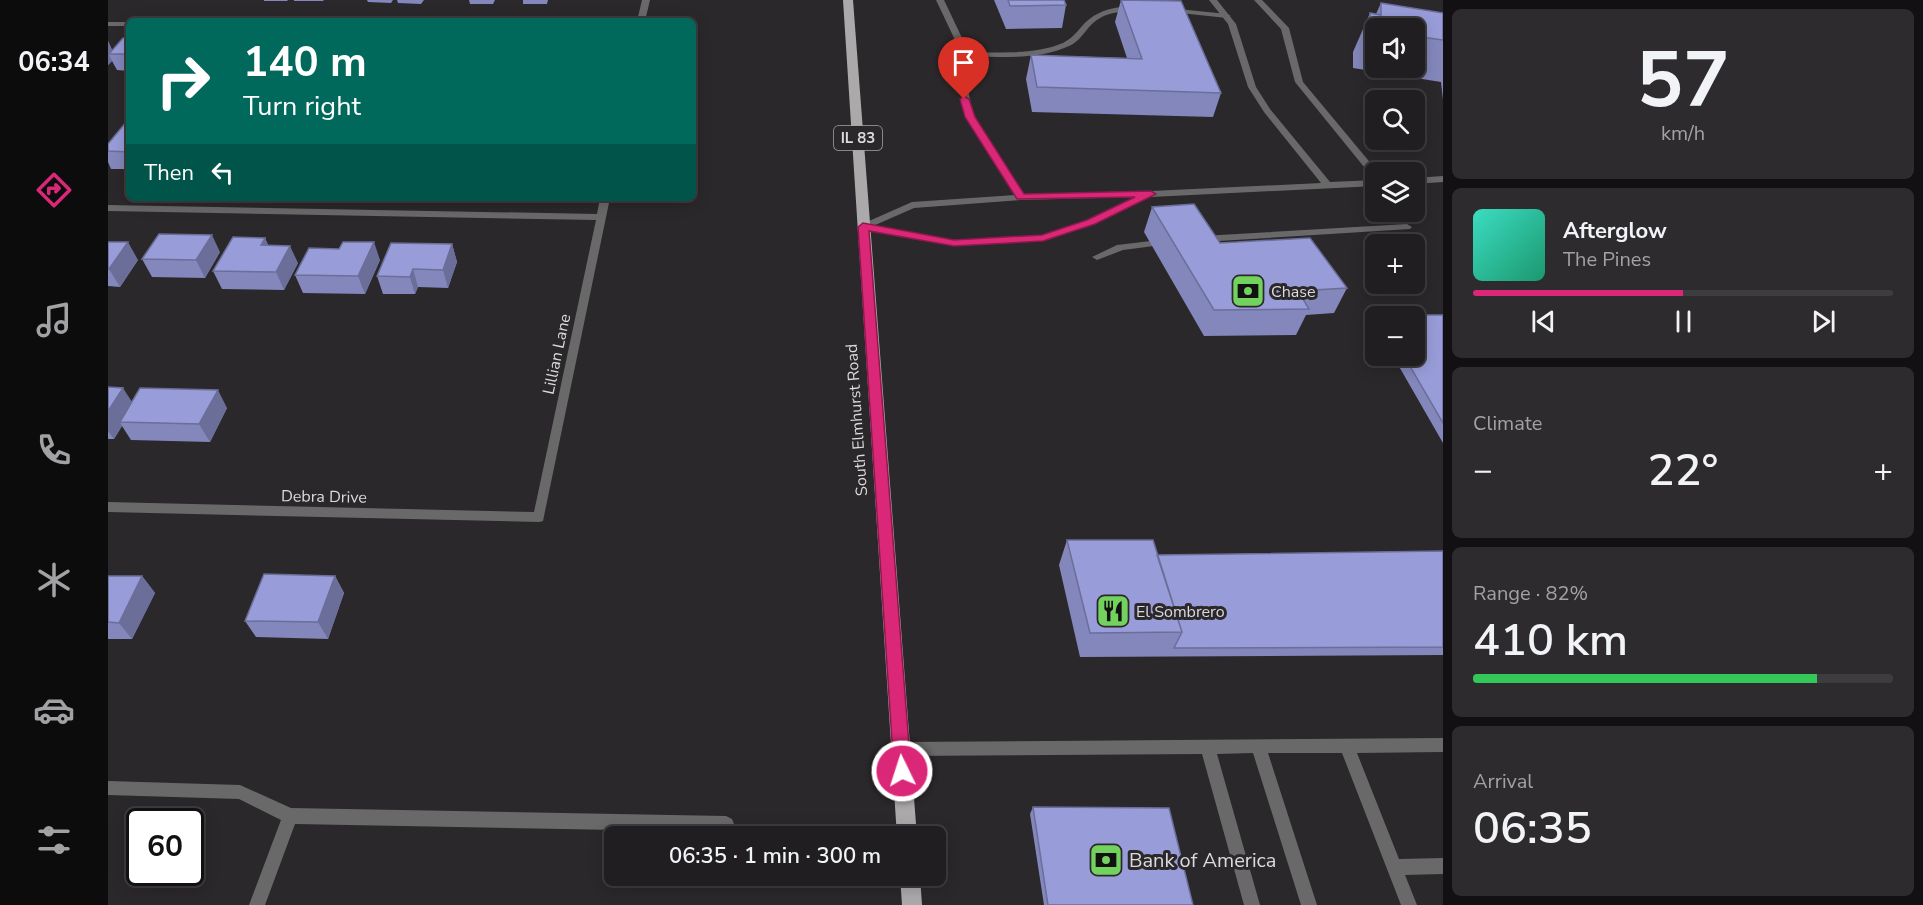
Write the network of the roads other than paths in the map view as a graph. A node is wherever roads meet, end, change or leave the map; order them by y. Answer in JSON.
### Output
{"nodes":[{"id":1,"x":646,"y":0,"type":"edge"},
{"id":2,"x":849,"y":0,"type":"edge"},
{"id":3,"x":940,"y":0,"type":"edge"},
{"id":4,"x":1213,"y":0,"type":"edge"},
{"id":5,"x":1258,"y":0,"type":"edge"},
{"id":6,"x":1147,"y":8,"type":"edge"},
{"id":7,"x":1159,"y":8,"type":"edge"},
{"id":8,"x":1227,"y":16,"type":"junction"},
{"id":9,"x":643,"y":18,"type":"edge"},
{"id":10,"x":108,"y":24,"type":"edge"},
{"id":11,"x":126,"y":24,"type":"edge"},
{"id":12,"x":962,"y":55,"type":"junction"},
{"id":13,"x":1365,"y":163,"type":"edge"},
{"id":14,"x":1443,"y":179,"type":"edge"},
{"id":15,"x":1425,"y":180,"type":"edge"},
{"id":16,"x":1365,"y":184,"type":"edge"},
{"id":17,"x":1328,"y":186,"type":"junction"},
{"id":18,"x":1151,"y":194,"type":"junction"},
{"id":19,"x":1021,"y":197,"type":"junction"},
{"id":20,"x":604,"y":201,"type":"edge"},
{"id":21,"x":108,"y":208,"type":"edge"},
{"id":22,"x":601,"y":217,"type":"junction"},
{"id":23,"x":863,"y":227,"type":"junction"},
{"id":24,"x":1407,"y":227,"type":"dead end"},
{"id":25,"x":1191,"y":240,"type":"edge"},
{"id":26,"x":1151,"y":244,"type":"dead end"},
{"id":27,"x":1097,"y":257,"type":"dead end"},
{"id":28,"x":108,"y":507,"type":"edge"},
{"id":29,"x":539,"y":517,"type":"joint"},
{"id":30,"x":1443,"y":745,"type":"edge"},
{"id":31,"x":1206,"y":746,"type":"junction"},
{"id":32,"x":1346,"y":746,"type":"junction"},
{"id":33,"x":1259,"y":747,"type":"junction"},
{"id":34,"x":901,"y":748,"type":"junction"},
{"id":35,"x":108,"y":788,"type":"edge"},
{"id":36,"x":290,"y":816,"type":"junction"},
{"id":37,"x":726,"y":824,"type":"dead end"},
{"id":38,"x":906,"y":826,"type":"edge"},
{"id":39,"x":1394,"y":867,"type":"junction"},
{"id":40,"x":1443,"y":867,"type":"edge"},
{"id":41,"x":911,"y":886,"type":"edge"},
{"id":42,"x":257,"y":905,"type":"edge"},
{"id":43,"x":912,"y":905,"type":"edge"},
{"id":44,"x":1252,"y":905,"type":"edge"},
{"id":45,"x":1309,"y":905,"type":"edge"},
{"id":46,"x":1409,"y":905,"type":"edge"}],
"edges":[{"from":1,"to":9,"type":"street"},
{"from":2,"to":23,"type":"main road","name":"South Elmhurst Road","number":"IL 83"},
{"from":3,"to":12,"type":"street"},
{"from":4,"to":8,"type":"street"},
{"from":5,"to":13,"type":"street"},
{"from":6,"to":12,"type":"street"},
{"from":7,"to":8,"type":"street"},
{"from":8,"to":17,"type":"street"},
{"from":10,"to":11,"type":"street"},
{"from":12,"to":19,"type":"street"},
{"from":14,"to":15,"type":"street"},
{"from":16,"to":17,"type":"street"},
{"from":17,"to":18,"type":"street"},
{"from":18,"to":19,"type":"street"},
{"from":18,"to":23,"type":"street"},
{"from":19,"to":23,"type":"street"},
{"from":20,"to":22,"type":"street","name":"Lillian Lane"},
{"from":21,"to":22,"type":"street"},
{"from":22,"to":29,"type":"street","name":"Lillian Lane"},
{"from":23,"to":34,"type":"main road","name":"South Elmhurst Road","number":"IL 83"},
{"from":24,"to":25,"type":"street"},
{"from":26,"to":27,"type":"street"},
{"from":28,"to":29,"type":"street","name":"Debra Drive"},
{"from":30,"to":32,"type":"street"},
{"from":31,"to":33,"type":"street"},
{"from":31,"to":34,"type":"street"},
{"from":31,"to":44,"type":"street"},
{"from":32,"to":33,"type":"street"},
{"from":32,"to":39,"type":"street"},
{"from":33,"to":45,"type":"street"},
{"from":34,"to":38,"type":"main road","name":"South Elmhurst Road","number":"IL 83"},
{"from":35,"to":36,"type":"street"},
{"from":36,"to":37,"type":"street"},
{"from":36,"to":42,"type":"street"},
{"from":39,"to":40,"type":"street"},
{"from":39,"to":46,"type":"street"},
{"from":41,"to":43,"type":"main road"}]}
